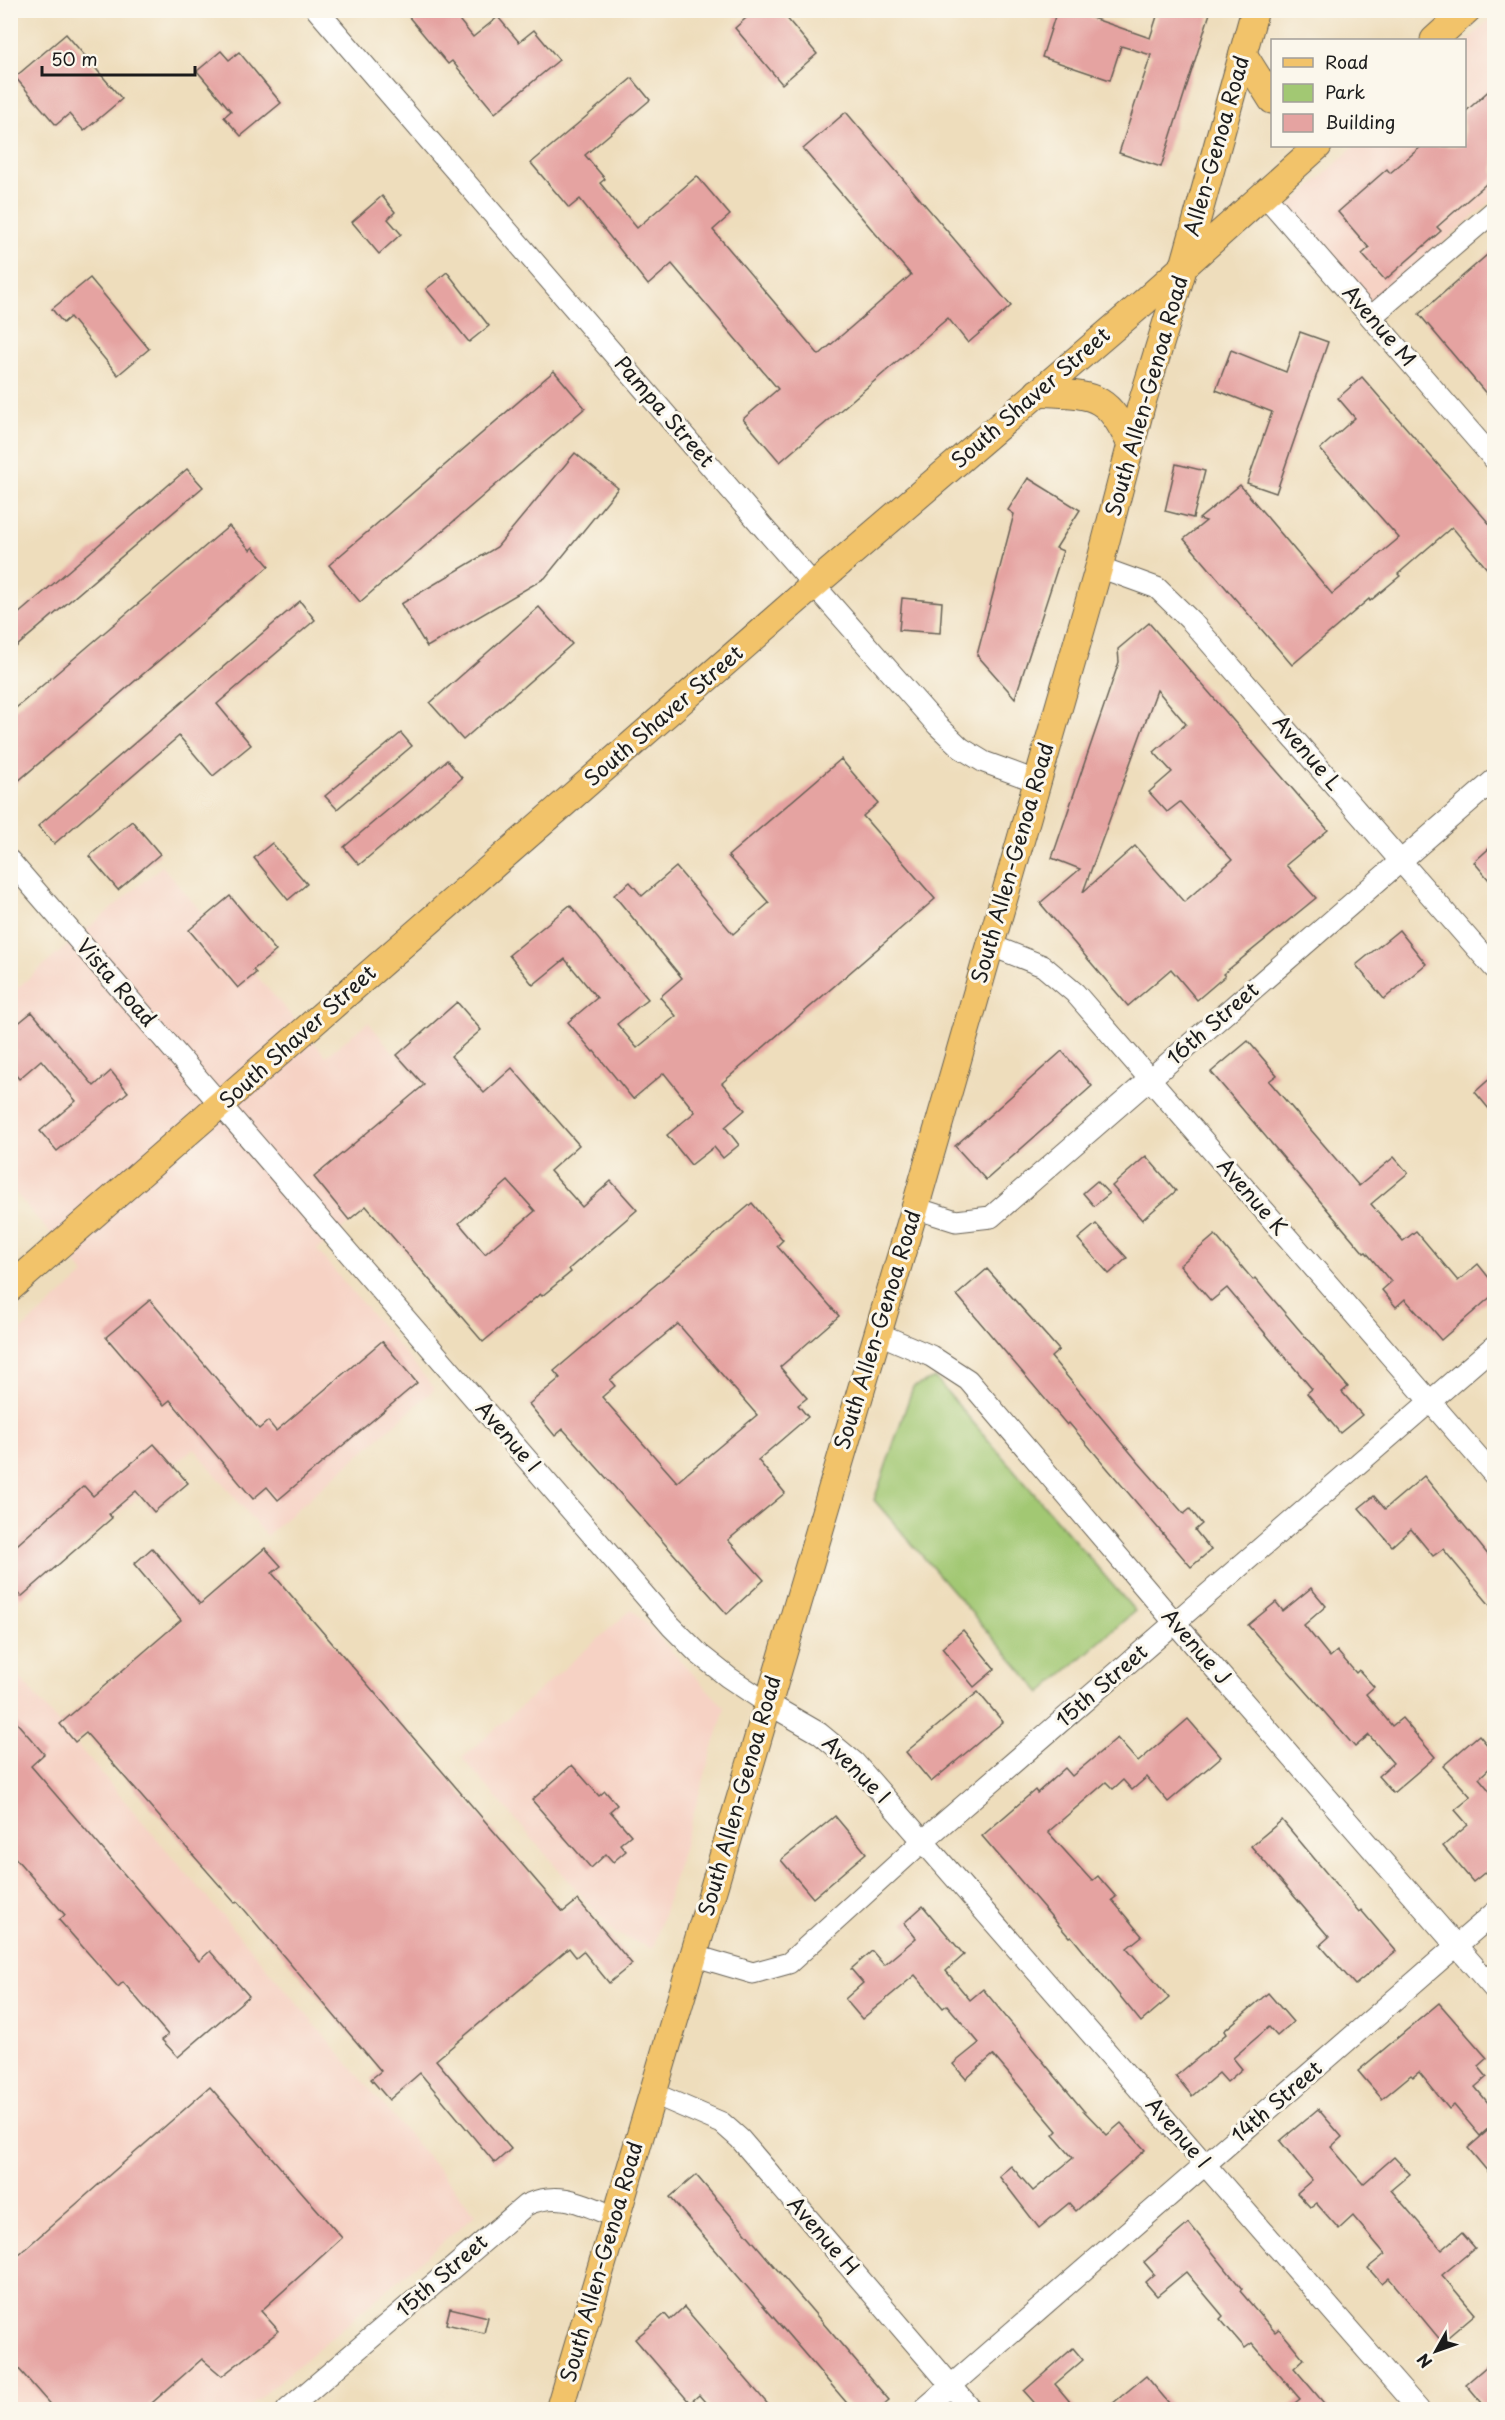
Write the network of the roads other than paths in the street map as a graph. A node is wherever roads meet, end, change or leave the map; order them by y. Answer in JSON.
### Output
{"nodes":[{"id":1,"x":317,"y":10,"type":"edge"},
{"id":2,"x":1255,"y":10,"type":"edge"},
{"id":3,"x":1467,"y":10,"type":"edge"},
{"id":4,"x":1435,"y":39,"type":"edge"},
{"id":5,"x":1243,"y":54,"type":"junction"},
{"id":6,"x":1271,"y":98,"type":"edge"},
{"id":7,"x":1317,"y":147,"type":"edge"},
{"id":8,"x":1263,"y":193,"type":"junction"},
{"id":9,"x":1494,"y":211,"type":"edge"},
{"id":10,"x":1186,"y":257,"type":"junction"},
{"id":11,"x":1371,"y":317,"type":"junction"},
{"id":12,"x":1038,"y":392,"type":"junction"},
{"id":13,"x":1131,"y":444,"type":"junction"},
{"id":14,"x":1494,"y":459,"type":"edge"},
{"id":15,"x":1099,"y":567,"type":"junction"},
{"id":16,"x":813,"y":585,"type":"junction"},
{"id":17,"x":1494,"y":780,"type":"edge"},
{"id":18,"x":1036,"y":781,"type":"junction"},
{"id":19,"x":1401,"y":861,"type":"junction"},
{"id":20,"x":11,"y":862,"type":"edge"},
{"id":21,"x":990,"y":945,"type":"junction"},
{"id":22,"x":1494,"y":968,"type":"edge"},
{"id":23,"x":1150,"y":1079,"type":"junction"},
{"id":24,"x":221,"y":1106,"type":"junction"},
{"id":25,"x":915,"y":1208,"type":"junction"},
{"id":26,"x":10,"y":1288,"type":"edge"},
{"id":27,"x":877,"y":1334,"type":"junction"},
{"id":28,"x":1494,"y":1346,"type":"edge"},
{"id":29,"x":1430,"y":1401,"type":"junction"},
{"id":30,"x":1494,"y":1475,"type":"edge"},
{"id":31,"x":1175,"y":1623,"type":"junction"},
{"id":32,"x":767,"y":1703,"type":"junction"},
{"id":33,"x":923,"y":1841,"type":"junction"},
{"id":34,"x":1494,"y":1913,"type":"edge"},
{"id":35,"x":1457,"y":1946,"type":"junction"},
{"id":36,"x":693,"y":1955,"type":"junction"},
{"id":37,"x":1494,"y":1989,"type":"edge"},
{"id":38,"x":652,"y":2093,"type":"junction"},
{"id":39,"x":1205,"y":2164,"type":"junction"},
{"id":40,"x":615,"y":2217,"type":"junction"},
{"id":41,"x":951,"y":2385,"type":"junction"},
{"id":42,"x":287,"y":2409,"type":"edge"},
{"id":43,"x":559,"y":2409,"type":"edge"},
{"id":44,"x":923,"y":2409,"type":"edge"},
{"id":45,"x":972,"y":2409,"type":"edge"},
{"id":46,"x":1419,"y":2409,"type":"edge"}],
"edges":[{"from":1,"to":16,"type":"street","name":"Pampa Street"},
{"from":2,"to":5,"type":"main road","name":"Allen-Genoa Road"},
{"from":3,"to":4,"type":"main road"},
{"from":5,"to":6,"type":"main road"},
{"from":5,"to":10,"type":"main road","name":"Allen-Genoa Road"},
{"from":7,"to":8,"type":"main road","name":"South Shaver Street"},
{"from":8,"to":10,"type":"main road","name":"South Shaver Street"},
{"from":8,"to":11,"type":"street","name":"Avenue M"},
{"from":9,"to":11,"type":"street"},
{"from":10,"to":12,"type":"main road","name":"South Shaver Street"},
{"from":10,"to":13,"type":"main road","name":"South Allen-Genoa Road"},
{"from":11,"to":14,"type":"street","name":"Avenue M"},
{"from":12,"to":13,"type":"main road"},
{"from":12,"to":16,"type":"main road","name":"South Shaver Street"},
{"from":13,"to":15,"type":"main road","name":"South Allen-Genoa Road"},
{"from":15,"to":18,"type":"main road","name":"South Allen-Genoa Road"},
{"from":15,"to":19,"type":"street","name":"Avenue L"},
{"from":16,"to":18,"type":"street","name":"Pampa Street"},
{"from":16,"to":24,"type":"main road","name":"South Shaver Street"},
{"from":17,"to":19,"type":"street","name":"16th Street"},
{"from":18,"to":21,"type":"main road","name":"South Allen-Genoa Road"},
{"from":19,"to":22,"type":"street","name":"Avenue L"},
{"from":19,"to":23,"type":"street","name":"16th Street"},
{"from":20,"to":24,"type":"street","name":"Vista Road"},
{"from":21,"to":23,"type":"street","name":"Avenue K"},
{"from":21,"to":25,"type":"main road","name":"South Allen-Genoa Road"},
{"from":23,"to":25,"type":"street","name":"16th Street"},
{"from":23,"to":29,"type":"street","name":"Avenue K"},
{"from":24,"to":26,"type":"main road","name":"South Shaver Street"},
{"from":24,"to":32,"type":"street","name":"Avenue I"},
{"from":25,"to":27,"type":"main road","name":"South Allen-Genoa Road"},
{"from":27,"to":31,"type":"street","name":"Avenue J"},
{"from":27,"to":32,"type":"main road","name":"South Allen-Genoa Road"},
{"from":28,"to":29,"type":"street","name":"15th Street"},
{"from":29,"to":30,"type":"street","name":"Avenue K"},
{"from":29,"to":31,"type":"street","name":"15th Street"},
{"from":31,"to":33,"type":"street","name":"15th Street"},
{"from":31,"to":35,"type":"street","name":"Avenue J"},
{"from":32,"to":33,"type":"street","name":"Avenue I"},
{"from":32,"to":36,"type":"main road","name":"South Allen-Genoa Road"},
{"from":33,"to":36,"type":"street","name":"15th Street"},
{"from":33,"to":39,"type":"street","name":"Avenue I"},
{"from":34,"to":35,"type":"street","name":"14th Street"},
{"from":35,"to":37,"type":"street","name":"Avenue J"},
{"from":35,"to":39,"type":"street","name":"14th Street"},
{"from":36,"to":38,"type":"main road","name":"South Allen-Genoa Road"},
{"from":38,"to":40,"type":"main road","name":"South Allen-Genoa Road"},
{"from":38,"to":41,"type":"street","name":"Avenue H"},
{"from":39,"to":41,"type":"street","name":"14th Street"},
{"from":39,"to":46,"type":"street","name":"Avenue I"},
{"from":40,"to":42,"type":"street","name":"15th Street"},
{"from":40,"to":43,"type":"main road","name":"South Allen-Genoa Road"},
{"from":41,"to":44,"type":"street","name":"14th Street"},
{"from":41,"to":45,"type":"street","name":"Avenue H"}]}
